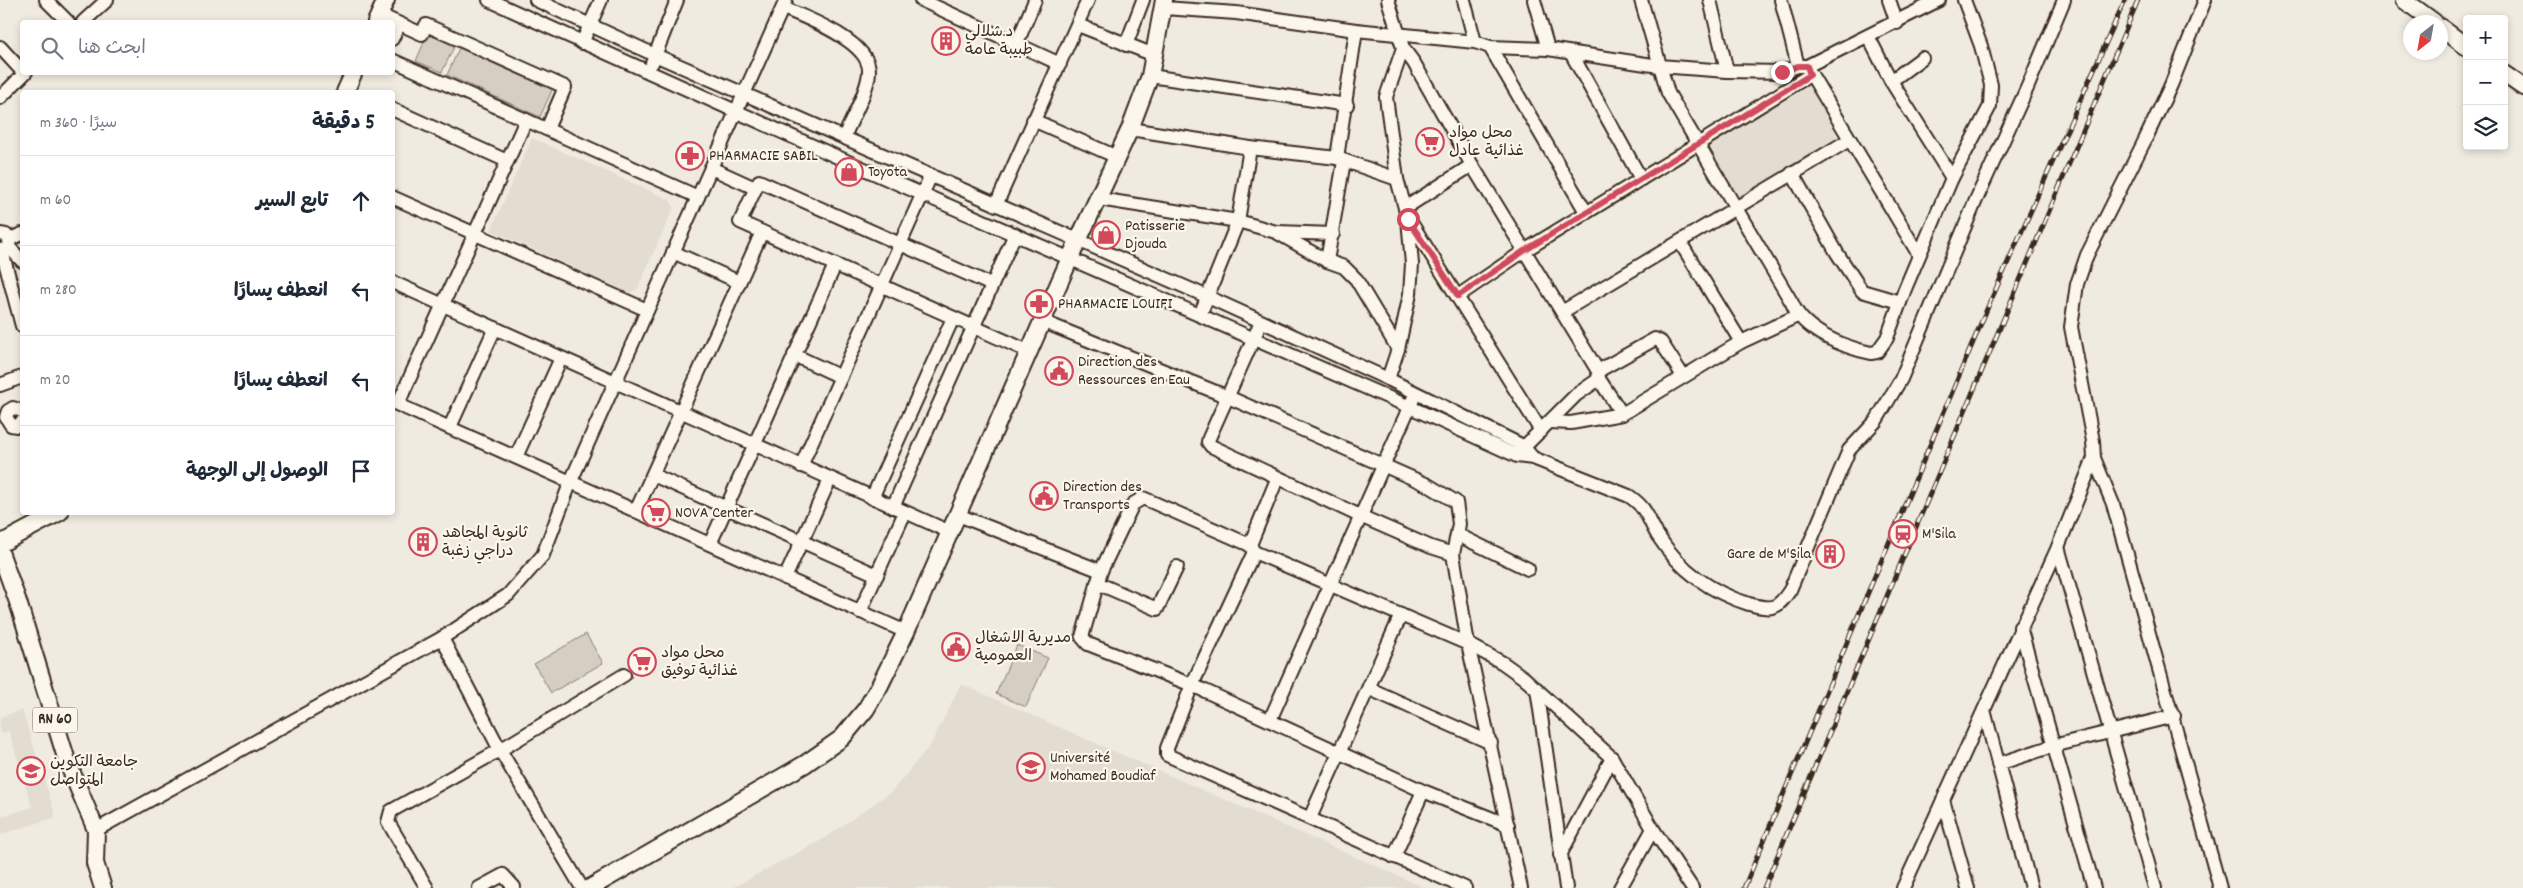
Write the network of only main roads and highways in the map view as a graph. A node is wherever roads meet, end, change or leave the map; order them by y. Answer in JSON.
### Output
{"nodes":[{"id":1,"x":2404,"y":0,"type":"edge"},
{"id":2,"x":1164,"y":4,"type":"edge"},
{"id":3,"x":2424,"y":15,"type":"edge"},
{"id":4,"x":2448,"y":33,"type":"edge"},
{"id":5,"x":2463,"y":44,"type":"edge"},
{"id":6,"x":353,"y":75,"type":"edge"},
{"id":7,"x":2508,"y":77,"type":"edge"},
{"id":8,"x":2523,"y":87,"type":"edge"},
{"id":9,"x":349,"y":90,"type":"edge"},
{"id":10,"x":54,"y":515,"type":"edge"},
{"id":11,"x":0,"y":544,"type":"edge"},
{"id":12,"x":0,"y":552,"type":"edge"},
{"id":13,"x":102,"y":888,"type":"edge"},
{"id":14,"x":590,"y":888,"type":"edge"}],
"edges":[{"from":1,"to":3,"type":"main road"},
{"from":2,"to":14,"type":"main road"},
{"from":4,"to":5,"type":"main road"},
{"from":6,"to":9,"type":"main road"},
{"from":7,"to":8,"type":"main road"},
{"from":10,"to":11,"type":"main road"},
{"from":12,"to":13,"type":"main road","number":"RN 60"}]}
